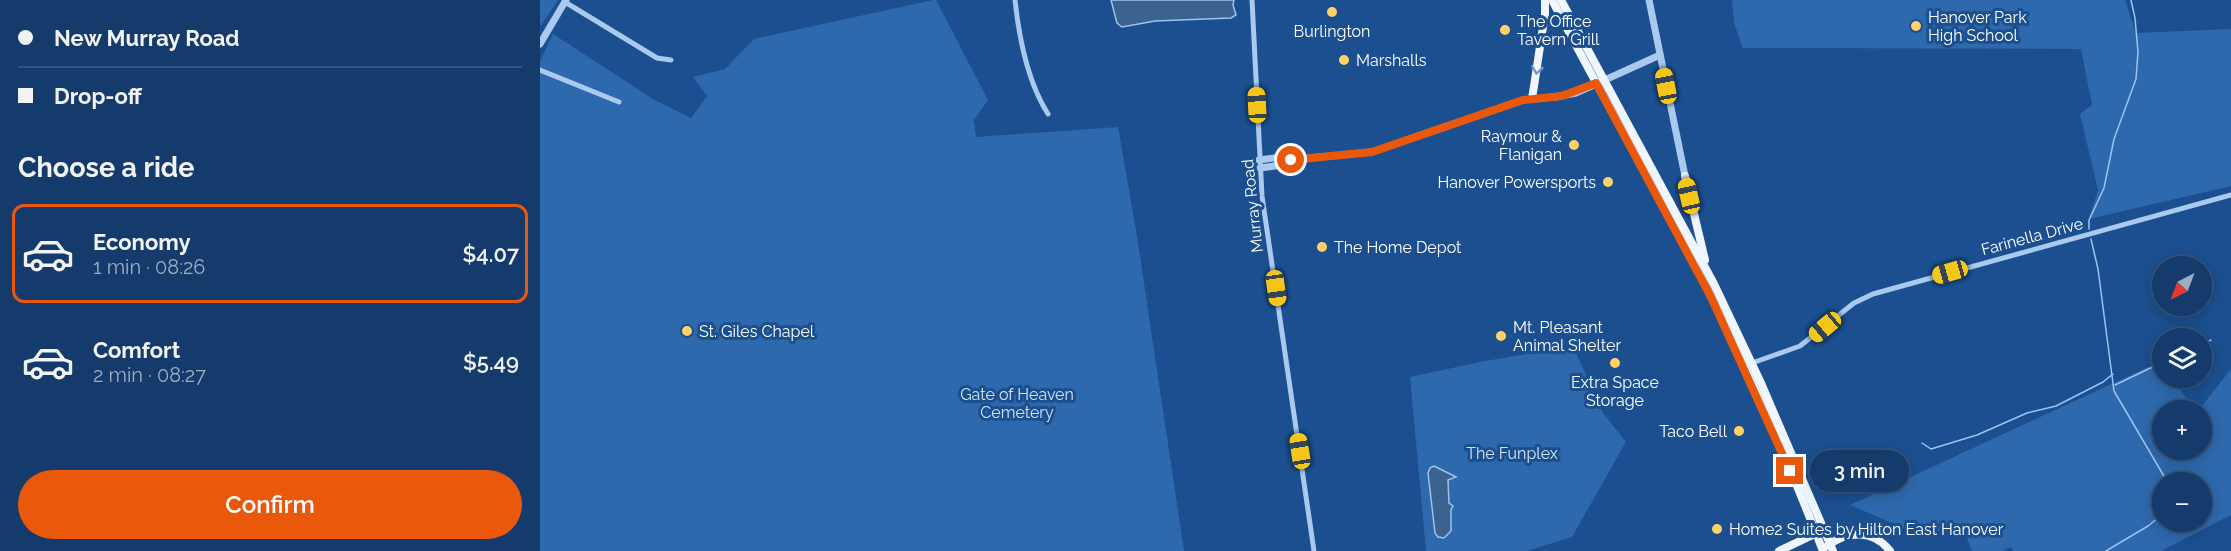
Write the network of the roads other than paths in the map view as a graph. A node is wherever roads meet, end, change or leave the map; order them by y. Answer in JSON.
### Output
{"nodes":[{"id":1,"x":1015,"y":0,"type":"edge"},
{"id":2,"x":1252,"y":0,"type":"edge"},
{"id":3,"x":1545,"y":0,"type":"edge"},
{"id":4,"x":1551,"y":0,"type":"edge"},
{"id":5,"x":1561,"y":0,"type":"edge"},
{"id":6,"x":1649,"y":0,"type":"edge"},
{"id":7,"x":565,"y":1,"type":"edge"},
{"id":8,"x":540,"y":44,"type":"edge"},
{"id":9,"x":1660,"y":55,"type":"junction"},
{"id":10,"x":671,"y":60,"type":"dead end"},
{"id":11,"x":540,"y":70,"type":"edge"},
{"id":12,"x":1600,"y":82,"type":"junction"},
{"id":13,"x":1532,"y":99,"type":"junction"},
{"id":14,"x":619,"y":102,"type":"dead end"},
{"id":15,"x":1048,"y":114,"type":"dead end"},
{"id":16,"x":1259,"y":160,"type":"junction"},
{"id":17,"x":1288,"y":160,"type":"junction"},
{"id":18,"x":1260,"y":168,"type":"junction"},
{"id":19,"x":1685,"y":176,"type":"joint"},
{"id":20,"x":2231,"y":195,"type":"edge"},
{"id":21,"x":1709,"y":275,"type":"junction"},
{"id":22,"x":1752,"y":363,"type":"junction"},
{"id":23,"x":1820,"y":532,"type":"junction"},
{"id":24,"x":1832,"y":547,"type":"edge"},
{"id":25,"x":1314,"y":551,"type":"edge"},
{"id":26,"x":1779,"y":551,"type":"edge"},
{"id":27,"x":1824,"y":551,"type":"edge"},
{"id":28,"x":1890,"y":551,"type":"edge"}],
"edges":[{"from":1,"to":15,"type":"street"},
{"from":2,"to":16,"type":"street","name":"Murray Road"},
{"from":3,"to":13,"type":"main road","one_way":true},
{"from":4,"to":12,"type":"main road"},
{"from":5,"to":12,"type":"main road"},
{"from":6,"to":9,"type":"street"},
{"from":7,"to":8,"type":"street"},
{"from":7,"to":10,"type":"street"},
{"from":9,"to":12,"type":"street"},
{"from":9,"to":19,"type":"street"},
{"from":11,"to":14,"type":"street"},
{"from":12,"to":13,"type":"street"},
{"from":12,"to":21,"type":"main road"},
{"from":12,"to":23,"type":"main road"},
{"from":13,"to":17,"type":"street"},
{"from":16,"to":17,"type":"street"},
{"from":16,"to":18,"type":"street","name":"Murray Road"},
{"from":17,"to":18,"type":"street"},
{"from":18,"to":25,"type":"street","name":"Murray Road"},
{"from":19,"to":21,"type":"main road"},
{"from":20,"to":22,"type":"street","name":"Farinella Drive"},
{"from":21,"to":22,"type":"main road"},
{"from":22,"to":23,"type":"main road"},
{"from":23,"to":24,"type":"main road"},
{"from":23,"to":26,"type":"main road"},
{"from":23,"to":27,"type":"main road"},
{"from":24,"to":27,"type":"main road"},
{"from":24,"to":28,"type":"main road"}]}
